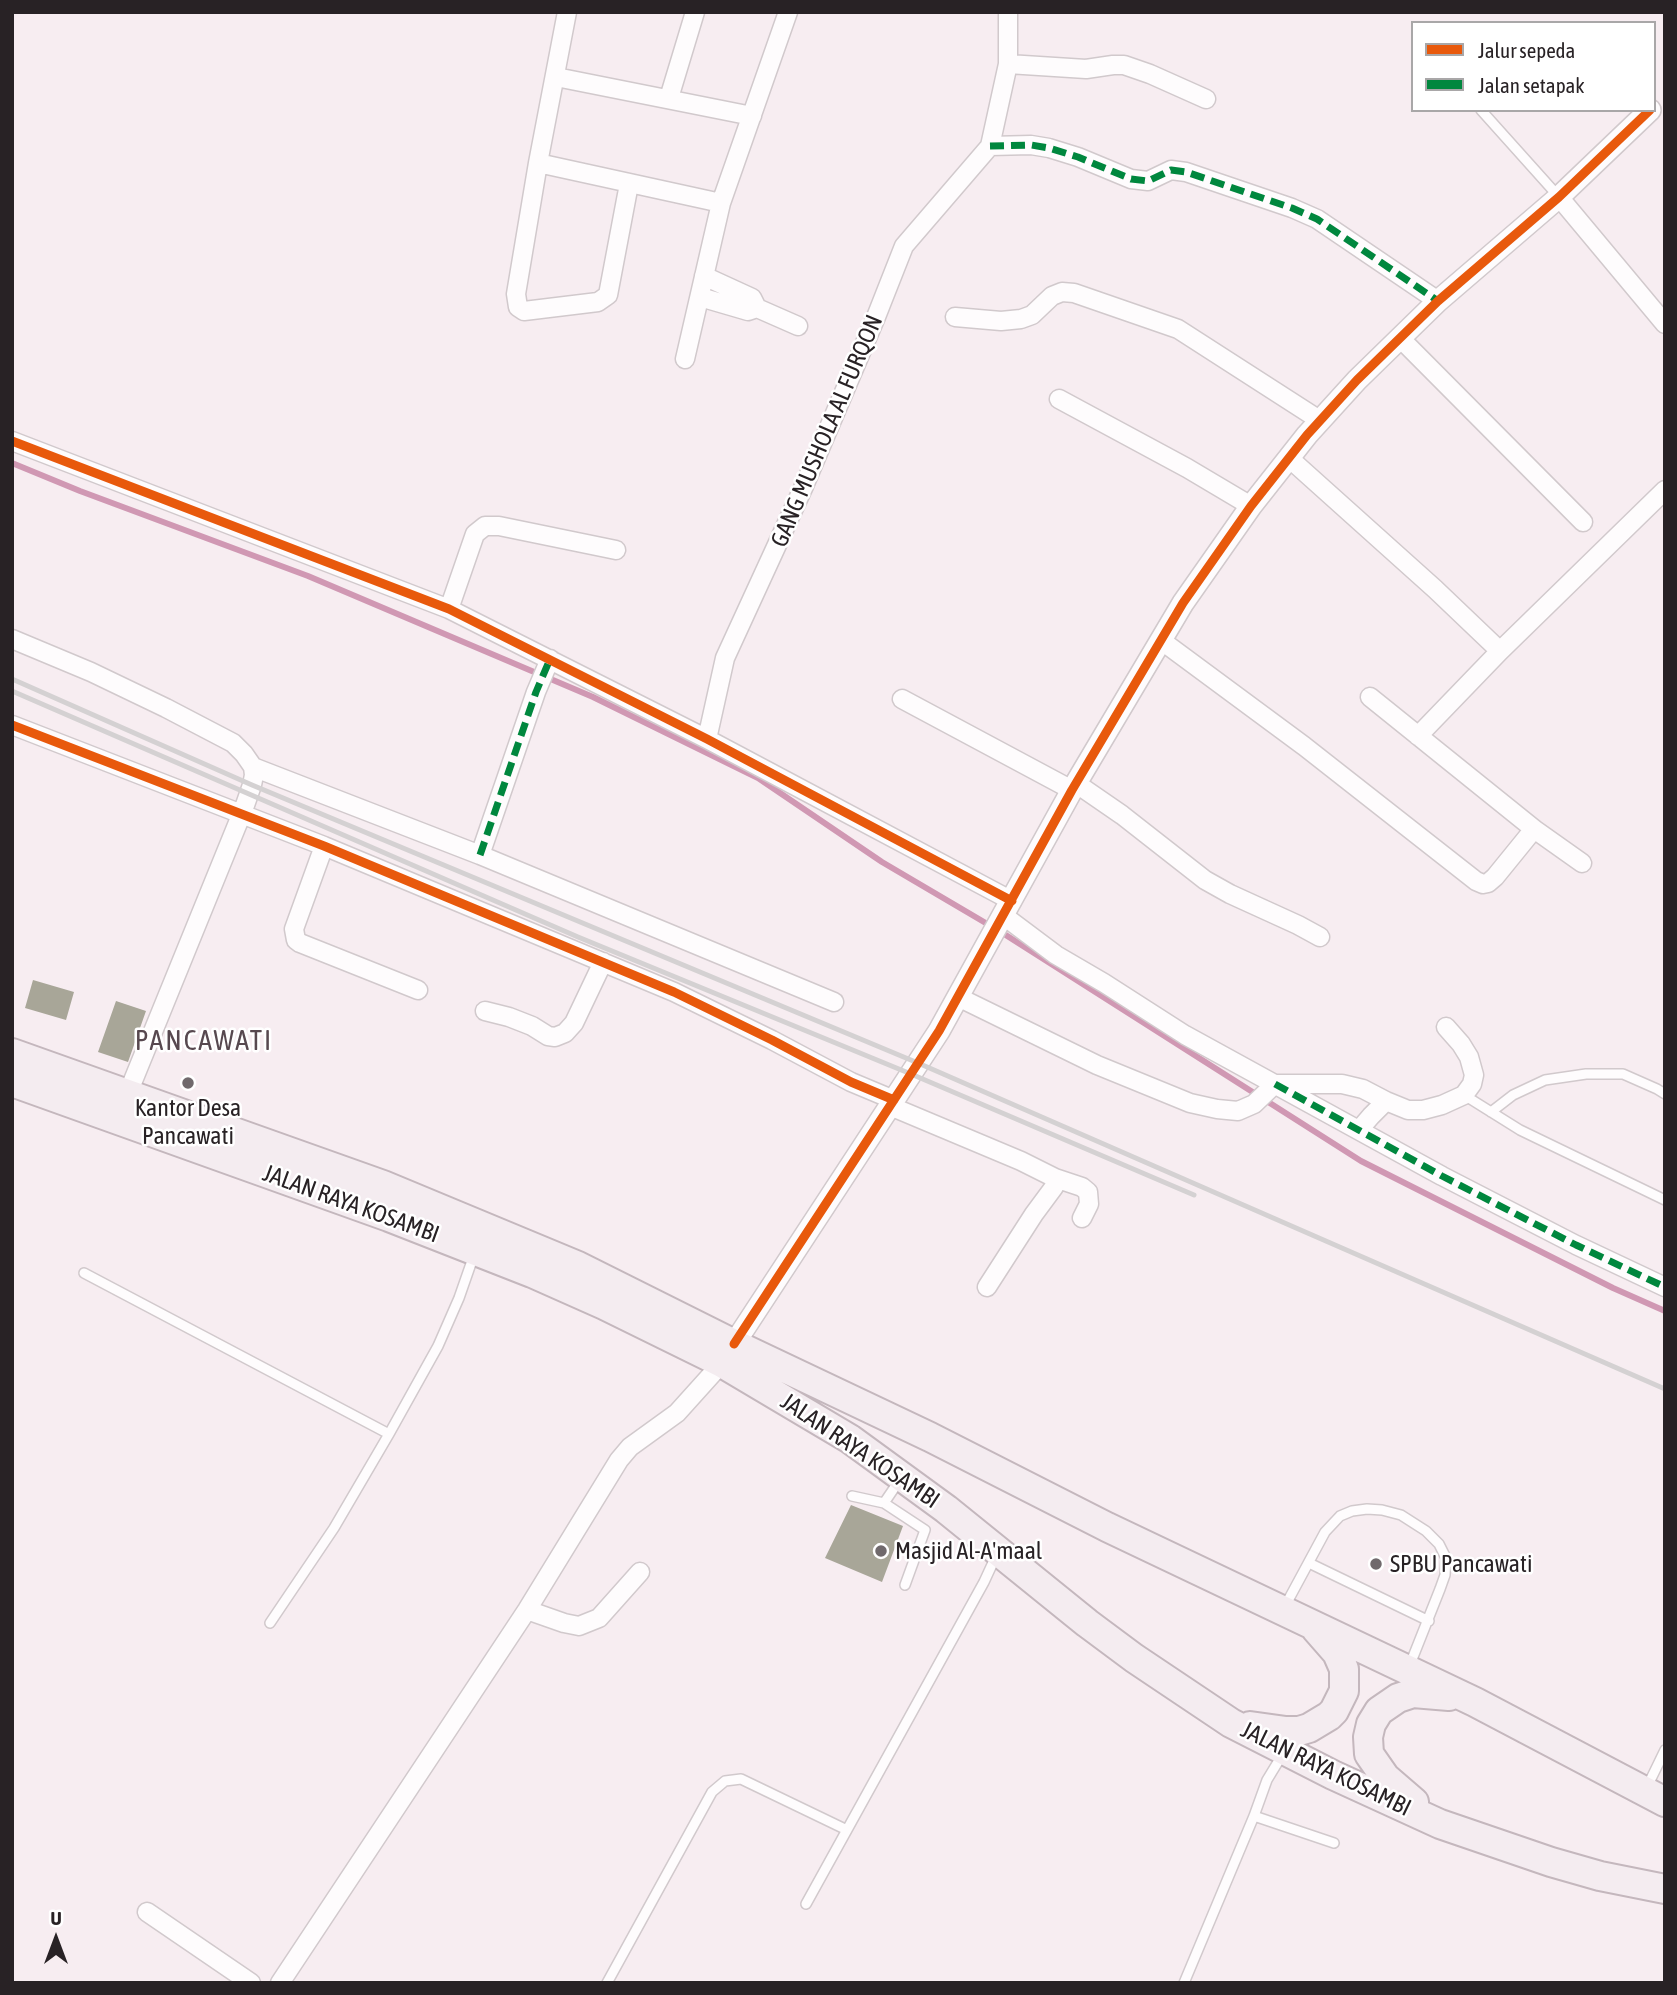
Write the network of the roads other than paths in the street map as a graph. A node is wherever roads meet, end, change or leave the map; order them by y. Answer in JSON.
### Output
{"nodes":[{"id":1,"x":567,"y":12,"type":"edge"},
{"id":2,"x":788,"y":12,"type":"edge"},
{"id":3,"x":1008,"y":12,"type":"edge"},
{"id":4,"x":693,"y":13,"type":"edge"},
{"id":5,"x":1008,"y":64,"type":"junction"},
{"id":6,"x":556,"y":77,"type":"junction"},
{"id":7,"x":669,"y":98,"type":"junction"},
{"id":8,"x":1206,"y":99,"type":"dead end"},
{"id":9,"x":1483,"y":112,"type":"edge"},
{"id":10,"x":1648,"y":112,"type":"edge"},
{"id":11,"x":752,"y":116,"type":"junction"},
{"id":12,"x":990,"y":146,"type":"junction"},
{"id":13,"x":538,"y":163,"type":"junction"},
{"id":14,"x":629,"y":184,"type":"junction"},
{"id":15,"x":1559,"y":197,"type":"junction"},
{"id":16,"x":721,"y":203,"type":"junction"},
{"id":17,"x":704,"y":276,"type":"junction"},
{"id":18,"x":700,"y":297,"type":"junction"},
{"id":19,"x":1438,"y":301,"type":"junction"},
{"id":20,"x":757,"y":308,"type":"junction"},
{"id":21,"x":955,"y":317,"type":"dead end"},
{"id":22,"x":1665,"y":324,"type":"edge"},
{"id":23,"x":798,"y":327,"type":"dead end"},
{"id":24,"x":1400,"y":338,"type":"junction"},
{"id":25,"x":685,"y":359,"type":"dead end"},
{"id":26,"x":1059,"y":399,"type":"dead end"},
{"id":27,"x":1321,"y":421,"type":"junction"},
{"id":28,"x":12,"y":441,"type":"edge"},
{"id":29,"x":1289,"y":458,"type":"junction"},
{"id":30,"x":1665,"y":490,"type":"edge"},
{"id":31,"x":1251,"y":506,"type":"junction"},
{"id":32,"x":1583,"y":522,"type":"dead end"},
{"id":33,"x":616,"y":550,"type":"dead end"},
{"id":34,"x":449,"y":609,"type":"junction"},
{"id":35,"x":12,"y":639,"type":"edge"},
{"id":36,"x":1162,"y":641,"type":"junction"},
{"id":37,"x":1500,"y":651,"type":"junction"},
{"id":38,"x":547,"y":664,"type":"junction"},
{"id":39,"x":1370,"y":697,"type":"dead end"},
{"id":40,"x":902,"y":699,"type":"dead end"},
{"id":41,"x":12,"y":725,"type":"edge"},
{"id":42,"x":1418,"y":736,"type":"junction"},
{"id":43,"x":707,"y":739,"type":"junction"},
{"id":44,"x":253,"y":767,"type":"junction"},
{"id":45,"x":1074,"y":787,"type":"junction"},
{"id":46,"x":242,"y":814,"type":"junction"},
{"id":47,"x":1534,"y":829,"type":"junction"},
{"id":48,"x":324,"y":846,"type":"junction"},
{"id":49,"x":480,"y":855,"type":"junction"},
{"id":50,"x":1582,"y":863,"type":"dead end"},
{"id":51,"x":1004,"y":915,"type":"junction"},
{"id":52,"x":1320,"y":937,"type":"dead end"},
{"id":53,"x":603,"y":962,"type":"junction"},
{"id":54,"x":418,"y":990,"type":"dead end"},
{"id":55,"x":958,"y":997,"type":"junction"},
{"id":56,"x":834,"y":1002,"type":"dead end"},
{"id":57,"x":485,"y":1011,"type":"dead end"},
{"id":58,"x":1446,"y":1027,"type":"dead end"},
{"id":59,"x":12,"y":1053,"type":"edge"},
{"id":60,"x":12,"y":1082,"type":"edge"},
{"id":61,"x":128,"y":1093,"type":"junction"},
{"id":62,"x":1265,"y":1093,"type":"junction"},
{"id":63,"x":1464,"y":1094,"type":"junction"},
{"id":64,"x":1665,"y":1094,"type":"edge"},
{"id":65,"x":1386,"y":1101,"type":"junction"},
{"id":66,"x":892,"y":1103,"type":"junction"},
{"id":67,"x":1491,"y":1112,"type":"junction"},
{"id":68,"x":1359,"y":1130,"type":"junction"},
{"id":69,"x":1055,"y":1178,"type":"junction"},
{"id":70,"x":1665,"y":1200,"type":"edge"},
{"id":71,"x":1082,"y":1218,"type":"dead end"},
{"id":72,"x":476,"y":1251,"type":"junction"},
{"id":73,"x":84,"y":1273,"type":"dead end"},
{"id":74,"x":987,"y":1287,"type":"dead end"},
{"id":75,"x":1665,"y":1287,"type":"edge"},
{"id":76,"x":728,"y":1354,"type":"junction"},
{"id":77,"x":389,"y":1434,"type":"junction"},
{"id":78,"x":902,"y":1476,"type":"junction"},
{"id":79,"x":852,"y":1496,"type":"dead end"},
{"id":80,"x":884,"y":1503,"type":"junction"},
{"id":81,"x":999,"y":1550,"type":"junction"},
{"id":82,"x":1309,"y":1563,"type":"junction"},
{"id":83,"x":640,"y":1572,"type":"dead end"},
{"id":84,"x":905,"y":1585,"type":"dead end"},
{"id":85,"x":1283,"y":1609,"type":"junction"},
{"id":86,"x":527,"y":1610,"type":"junction"},
{"id":87,"x":1429,"y":1621,"type":"junction"},
{"id":88,"x":271,"y":1623,"type":"dead end"},
{"id":89,"x":1312,"y":1624,"type":"junction"},
{"id":90,"x":1407,"y":1670,"type":"junction"},
{"id":91,"x":1475,"y":1702,"type":"junction"},
{"id":92,"x":1231,"y":1723,"type":"junction"},
{"id":93,"x":1665,"y":1750,"type":"edge"},
{"id":94,"x":1285,"y":1751,"type":"junction"},
{"id":95,"x":1654,"y":1797,"type":"edge"},
{"id":96,"x":1254,"y":1816,"type":"junction"},
{"id":97,"x":1440,"y":1824,"type":"junction"},
{"id":98,"x":847,"y":1830,"type":"junction"},
{"id":99,"x":1334,"y":1843,"type":"dead end"},
{"id":100,"x":1665,"y":1889,"type":"edge"},
{"id":101,"x":806,"y":1904,"type":"dead end"},
{"id":102,"x":147,"y":1912,"type":"dead end"},
{"id":103,"x":251,"y":1983,"type":"edge"},
{"id":104,"x":280,"y":1983,"type":"edge"},
{"id":105,"x":607,"y":1983,"type":"edge"},
{"id":106,"x":1184,"y":1983,"type":"edge"}],
"edges":[{"from":1,"to":6,"type":"street"},
{"from":2,"to":11,"type":"street"},
{"from":3,"to":5,"type":"street"},
{"from":4,"to":7,"type":"street"},
{"from":5,"to":8,"type":"street"},
{"from":5,"to":12,"type":"street"},
{"from":6,"to":7,"type":"street"},
{"from":6,"to":13,"type":"street"},
{"from":7,"to":11,"type":"street"},
{"from":9,"to":15,"type":"lane"},
{"from":10,"to":15,"type":"street"},
{"from":11,"to":16,"type":"street"},
{"from":12,"to":19,"type":"street"},
{"from":12,"to":43,"type":"street","name":"GANG MUSHOLA AL FURQON"},
{"from":13,"to":14,"type":"street"},
{"from":13,"to":14,"type":"street"},
{"from":14,"to":16,"type":"street"},
{"from":15,"to":19,"type":"street"},
{"from":15,"to":22,"type":"street"},
{"from":16,"to":17,"type":"street"},
{"from":17,"to":18,"type":"street"},
{"from":17,"to":20,"type":"street"},
{"from":18,"to":20,"type":"street"},
{"from":18,"to":25,"type":"street"},
{"from":19,"to":24,"type":"street"},
{"from":20,"to":23,"type":"street"},
{"from":21,"to":27,"type":"street"},
{"from":24,"to":27,"type":"street"},
{"from":24,"to":32,"type":"street"},
{"from":26,"to":31,"type":"street"},
{"from":27,"to":29,"type":"street"},
{"from":28,"to":34,"type":"street"},
{"from":29,"to":31,"type":"street"},
{"from":29,"to":37,"type":"street"},
{"from":30,"to":37,"type":"street"},
{"from":31,"to":36,"type":"street"},
{"from":33,"to":34,"type":"street"},
{"from":34,"to":38,"type":"street"},
{"from":35,"to":44,"type":"street"},
{"from":36,"to":45,"type":"street"},
{"from":36,"to":47,"type":"street"},
{"from":37,"to":42,"type":"street"},
{"from":38,"to":43,"type":"street"},
{"from":38,"to":49,"type":"street"},
{"from":39,"to":42,"type":"street"},
{"from":40,"to":45,"type":"street"},
{"from":41,"to":46,"type":"street"},
{"from":42,"to":47,"type":"street"},
{"from":43,"to":51,"type":"street"},
{"from":44,"to":46,"type":"street"},
{"from":44,"to":49,"type":"street"},
{"from":45,"to":51,"type":"street"},
{"from":45,"to":52,"type":"street"},
{"from":46,"to":48,"type":"street"},
{"from":46,"to":61,"type":"street"},
{"from":47,"to":50,"type":"street"},
{"from":48,"to":53,"type":"street"},
{"from":48,"to":54,"type":"street"},
{"from":49,"to":56,"type":"street"},
{"from":51,"to":55,"type":"street"},
{"from":51,"to":62,"type":"street"},
{"from":53,"to":57,"type":"street"},
{"from":53,"to":66,"type":"street"},
{"from":55,"to":62,"type":"street"},
{"from":55,"to":66,"type":"street"},
{"from":58,"to":63,"type":"street"},
{"from":59,"to":61,"type":"highway","name":"JALAN RAYA KOSAMBI"},
{"from":60,"to":72,"type":"highway","name":"JALAN RAYA KOSAMBI"},
{"from":61,"to":76,"type":"highway","name":"JALAN RAYA KOSAMBI"},
{"from":62,"to":65,"type":"street"},
{"from":62,"to":68,"type":"street"},
{"from":63,"to":65,"type":"street"},
{"from":63,"to":67,"type":"lane"},
{"from":64,"to":67,"type":"lane"},
{"from":65,"to":68,"type":"street"},
{"from":66,"to":69,"type":"street"},
{"from":66,"to":76,"type":"street"},
{"from":67,"to":70,"type":"lane"},
{"from":68,"to":75,"type":"street"},
{"from":69,"to":71,"type":"street"},
{"from":69,"to":74,"type":"street"},
{"from":72,"to":76,"type":"highway","name":"JALAN RAYA KOSAMBI"},
{"from":72,"to":77,"type":"lane"},
{"from":73,"to":77,"type":"lane"},
{"from":76,"to":78,"type":"highway","name":"JALAN RAYA KOSAMBI"},
{"from":76,"to":85,"type":"highway","name":"JALAN RAYA KOSAMBI"},
{"from":76,"to":86,"type":"street"},
{"from":77,"to":88,"type":"lane"},
{"from":78,"to":80,"type":"lane"},
{"from":78,"to":81,"type":"highway","name":"JALAN RAYA KOSAMBI"},
{"from":79,"to":80,"type":"lane"},
{"from":80,"to":84,"type":"lane"},
{"from":81,"to":92,"type":"highway","name":"JALAN RAYA KOSAMBI"},
{"from":81,"to":98,"type":"lane"},
{"from":82,"to":85,"type":"lane"},
{"from":82,"to":87,"type":"lane"},
{"from":82,"to":87,"type":"lane"},
{"from":83,"to":86,"type":"street"},
{"from":85,"to":89,"type":"highway","name":"JALAN RAYA KOSAMBI"},
{"from":86,"to":104,"type":"street"},
{"from":87,"to":90,"type":"lane"},
{"from":89,"to":90,"type":"highway","name":"JALAN RAYA KOSAMBI"},
{"from":89,"to":92,"type":"highway"},
{"from":90,"to":91,"type":"highway","name":"JALAN RAYA KOSAMBI"},
{"from":91,"to":95,"type":"highway","name":"JALAN RAYA KOSAMBI"},
{"from":91,"to":97,"type":"highway"},
{"from":92,"to":94,"type":"highway","name":"JALAN RAYA KOSAMBI"},
{"from":93,"to":95,"type":"lane"},
{"from":94,"to":96,"type":"lane"},
{"from":94,"to":97,"type":"highway","name":"JALAN RAYA KOSAMBI"},
{"from":96,"to":99,"type":"lane"},
{"from":96,"to":106,"type":"lane"},
{"from":97,"to":100,"type":"highway","name":"JALAN RAYA KOSAMBI"},
{"from":98,"to":101,"type":"lane"},
{"from":98,"to":105,"type":"lane"},
{"from":102,"to":103,"type":"street"}]}
